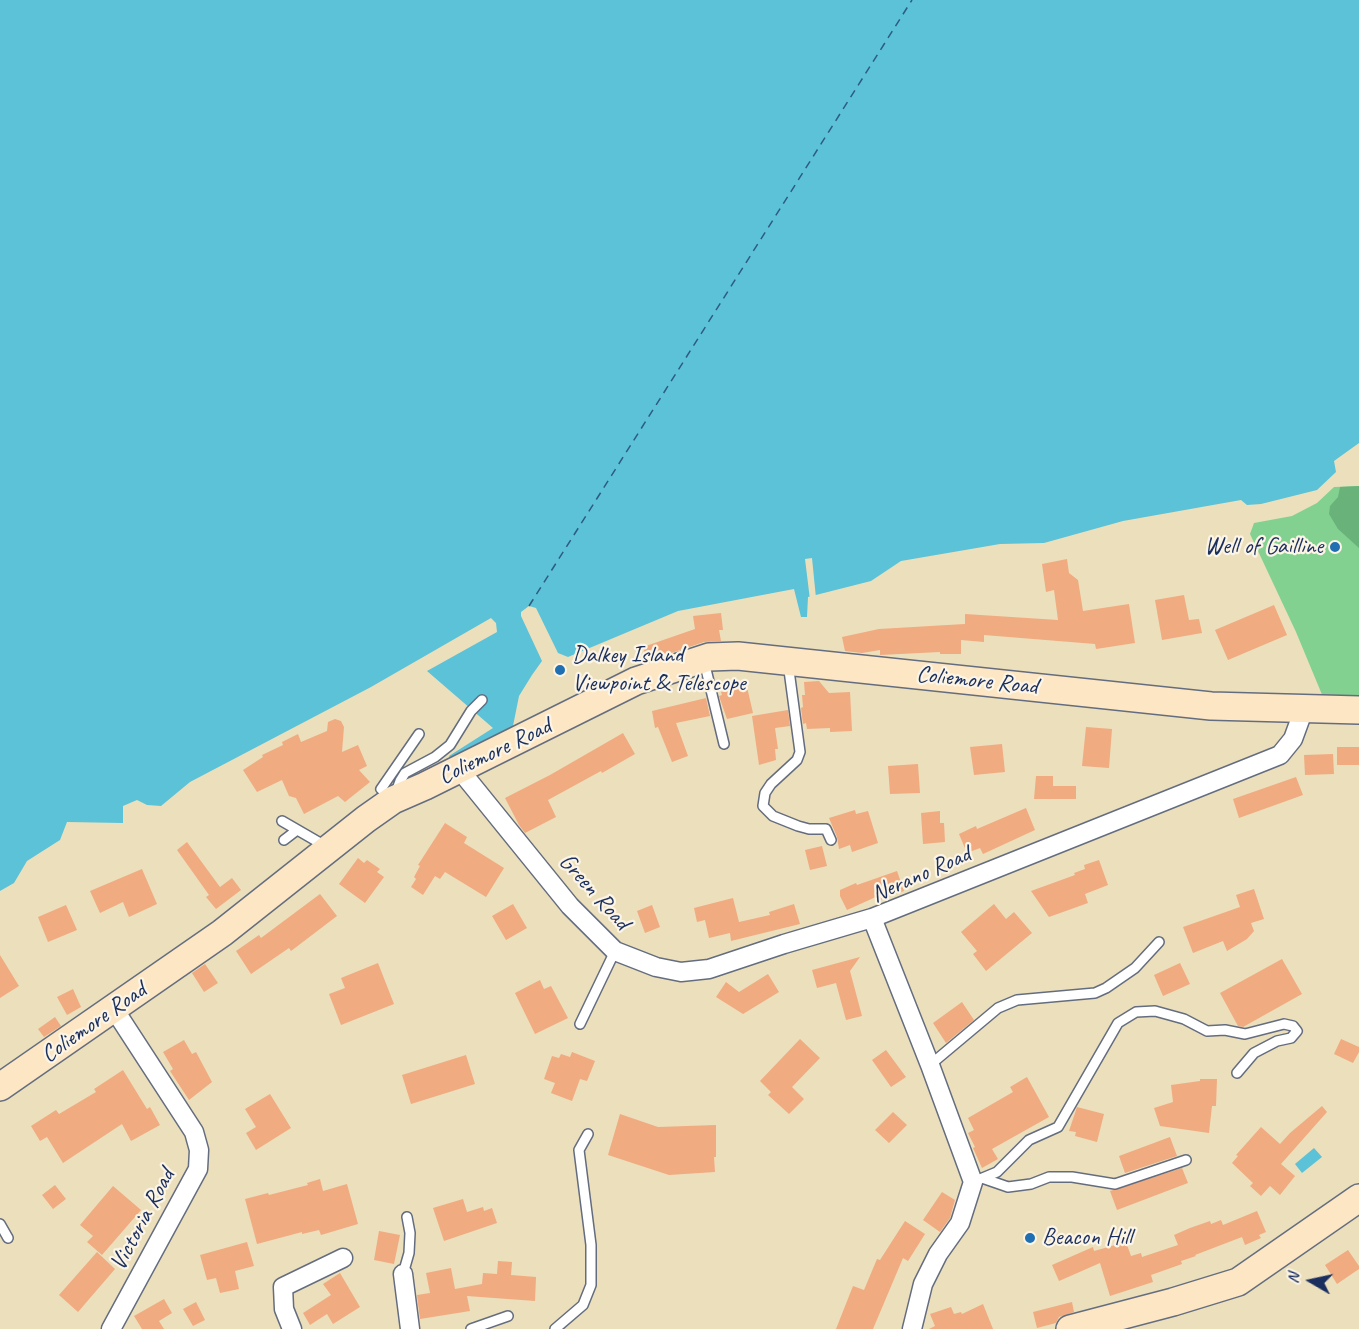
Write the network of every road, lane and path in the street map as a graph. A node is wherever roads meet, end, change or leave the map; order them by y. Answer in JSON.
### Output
{"nodes":[{"id":1,"x":703,"y":659,"type":"junction"},
{"id":2,"x":788,"y":661,"type":"junction"},
{"id":3,"x":482,"y":700,"type":"dead end"},
{"id":4,"x":1304,"y":710,"type":"junction"},
{"id":5,"x":1359,"y":710,"type":"edge"},
{"id":6,"x":419,"y":734,"type":"dead end"},
{"id":7,"x":724,"y":744,"type":"dead end"},
{"id":8,"x":459,"y":769,"type":"junction"},
{"id":9,"x":393,"y":800,"type":"junction"},
{"id":10,"x":282,"y":821,"type":"dead end"},
{"id":11,"x":297,"y":830,"type":"junction"},
{"id":12,"x":284,"y":840,"type":"dead end"},
{"id":13,"x":831,"y":840,"type":"dead end"},
{"id":14,"x":329,"y":848,"type":"junction"},
{"id":15,"x":872,"y":918,"type":"junction"},
{"id":16,"x":1159,"y":942,"type":"dead end"},
{"id":17,"x":615,"y":951,"type":"junction"},
{"id":18,"x":114,"y":1008,"type":"junction"},
{"id":19,"x":580,"y":1024,"type":"dead end"},
{"id":20,"x":930,"y":1065,"type":"junction"},
{"id":21,"x":1237,"y":1073,"type":"dead end"},
{"id":22,"x":0,"y":1088,"type":"edge"},
{"id":23,"x":588,"y":1134,"type":"dead end"},
{"id":24,"x":1186,"y":1160,"type":"dead end"},
{"id":25,"x":978,"y":1180,"type":"junction"},
{"id":26,"x":1359,"y":1198,"type":"edge"},
{"id":27,"x":406,"y":1217,"type":"dead end"},
{"id":28,"x":0,"y":1224,"type":"edge"},
{"id":29,"x":8,"y":1238,"type":"dead end"},
{"id":30,"x":344,"y":1258,"type":"dead end"},
{"id":31,"x":403,"y":1274,"type":"joint"},
{"id":32,"x":508,"y":1316,"type":"dead end"},
{"id":33,"x":111,"y":1329,"type":"edge"},
{"id":34,"x":292,"y":1329,"type":"edge"},
{"id":35,"x":411,"y":1329,"type":"edge"},
{"id":36,"x":471,"y":1329,"type":"edge"},
{"id":37,"x":555,"y":1329,"type":"edge"},
{"id":38,"x":912,"y":1329,"type":"edge"},
{"id":39,"x":1070,"y":1329,"type":"edge"}],
"edges":[{"from":1,"to":2,"type":"street","name":"Coliemore Road"},
{"from":1,"to":7,"type":"lane"},
{"from":1,"to":8,"type":"street","name":"Coliemore Road"},
{"from":2,"to":4,"type":"street","name":"Coliemore Road"},
{"from":2,"to":13,"type":"lane"},
{"from":3,"to":9,"type":"lane"},
{"from":4,"to":5,"type":"street","name":"Coliemore Road"},
{"from":4,"to":15,"type":"street","name":"Nerano Road"},
{"from":6,"to":9,"type":"lane"},
{"from":8,"to":9,"type":"street","name":"Coliemore Road"},
{"from":8,"to":17,"type":"street","name":"Green Road"},
{"from":9,"to":14,"type":"street","name":"Coliemore Road"},
{"from":10,"to":11,"type":"lane"},
{"from":11,"to":12,"type":"lane"},
{"from":11,"to":14,"type":"lane"},
{"from":14,"to":18,"type":"street","name":"Coliemore Road"},
{"from":15,"to":17,"type":"street","name":"Green Road"},
{"from":15,"to":20,"type":"street","name":"Nerano Road"},
{"from":16,"to":20,"type":"lane"},
{"from":17,"to":19,"type":"lane"},
{"from":18,"to":22,"type":"street","name":"Coliemore Road"},
{"from":18,"to":33,"type":"street","name":"Victoria Road"},
{"from":20,"to":25,"type":"street","name":"Nerano Road"},
{"from":21,"to":25,"type":"lane"},
{"from":23,"to":37,"type":"lane"},
{"from":24,"to":25,"type":"lane"},
{"from":25,"to":38,"type":"street"},
{"from":26,"to":39,"type":"street"},
{"from":27,"to":31,"type":"lane"},
{"from":28,"to":29,"type":"lane"},
{"from":30,"to":34,"type":"street"},
{"from":31,"to":35,"type":"street"},
{"from":32,"to":36,"type":"lane"}]}
